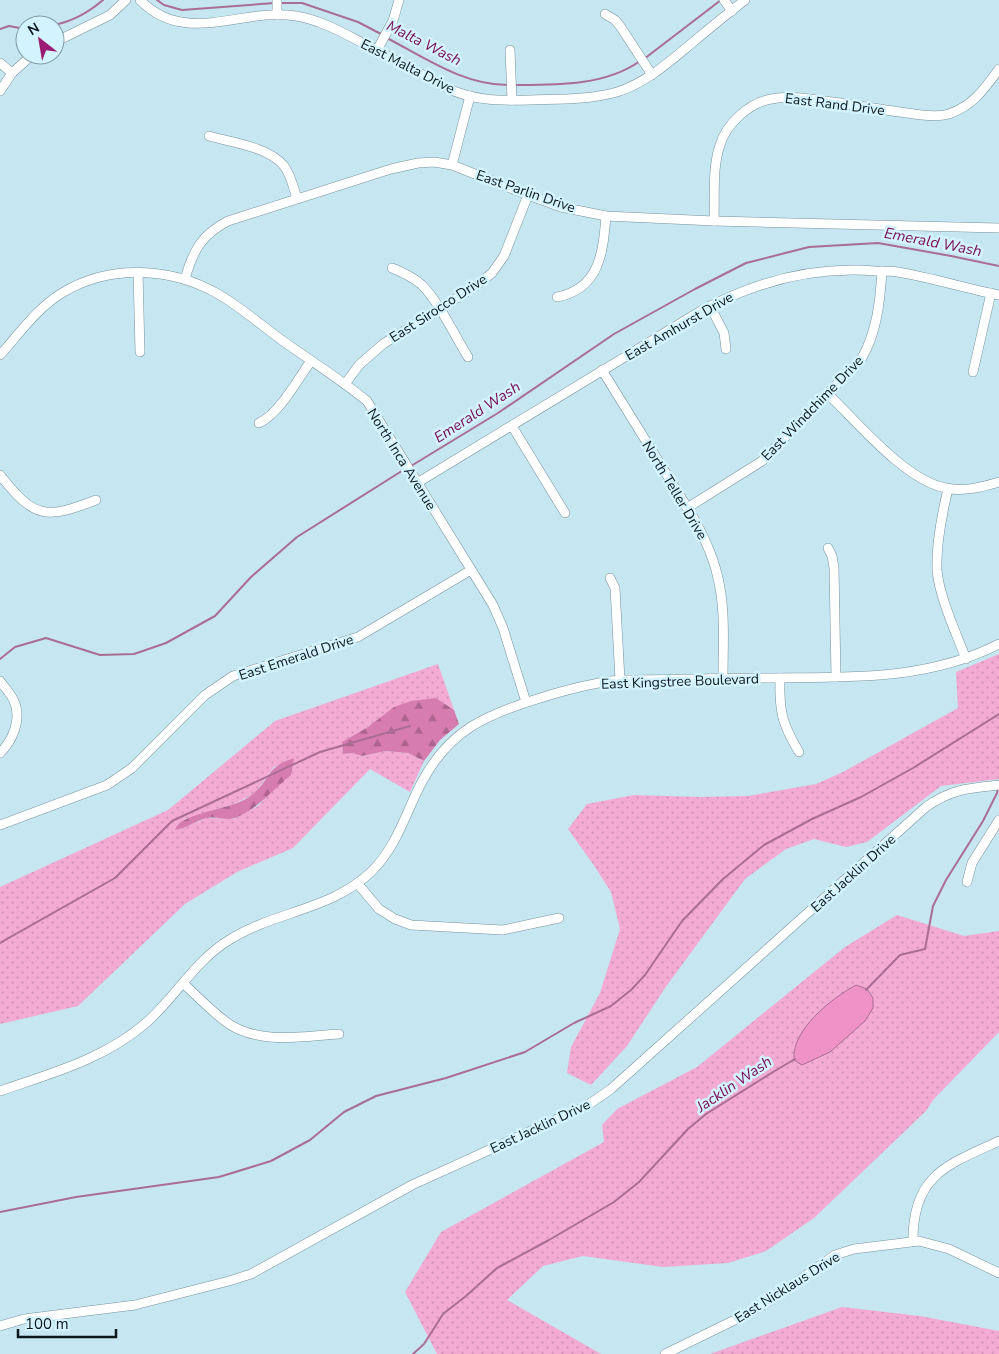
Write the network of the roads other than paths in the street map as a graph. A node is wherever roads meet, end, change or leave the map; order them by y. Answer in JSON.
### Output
{"nodes":[{"id":1,"x":126,"y":0,"type":"edge"},
{"id":2,"x":140,"y":0,"type":"edge"},
{"id":3,"x":277,"y":0,"type":"edge"},
{"id":4,"x":399,"y":0,"type":"edge"},
{"id":5,"x":724,"y":0,"type":"edge"},
{"id":6,"x":745,"y":0,"type":"edge"},
{"id":7,"x":732,"y":11,"type":"junction"},
{"id":8,"x":605,"y":14,"type":"dead end"},
{"id":9,"x":277,"y":15,"type":"junction"},
{"id":10,"x":65,"y":37,"type":"edge"},
{"id":11,"x":377,"y":50,"type":"junction"},
{"id":12,"x":510,"y":50,"type":"dead end"},
{"id":13,"x":0,"y":63,"type":"edge"},
{"id":14,"x":20,"y":65,"type":"edge"},
{"id":15,"x":999,"y":69,"type":"edge"},
{"id":16,"x":12,"y":72,"type":"junction"},
{"id":17,"x":652,"y":75,"type":"junction"},
{"id":18,"x":0,"y":91,"type":"edge"},
{"id":19,"x":470,"y":96,"type":"junction"},
{"id":20,"x":512,"y":100,"type":"junction"},
{"id":21,"x":208,"y":136,"type":"dead end"},
{"id":22,"x":452,"y":165,"type":"junction"},
{"id":23,"x":528,"y":195,"type":"junction"},
{"id":24,"x":297,"y":198,"type":"junction"},
{"id":25,"x":606,"y":216,"type":"junction"},
{"id":26,"x":714,"y":221,"type":"junction"},
{"id":27,"x":999,"y":228,"type":"edge"},
{"id":28,"x":392,"y":268,"type":"dead end"},
{"id":29,"x":882,"y":271,"type":"junction"},
{"id":30,"x":138,"y":272,"type":"junction"},
{"id":31,"x":185,"y":279,"type":"junction"},
{"id":32,"x":995,"y":294,"type":"edge"},
{"id":33,"x":557,"y":297,"type":"dead end"},
{"id":34,"x":710,"y":306,"type":"junction"},
{"id":35,"x":439,"y":309,"type":"junction"},
{"id":36,"x":726,"y":349,"type":"dead end"},
{"id":37,"x":140,"y":352,"type":"dead end"},
{"id":38,"x":0,"y":355,"type":"edge"},
{"id":39,"x":468,"y":357,"type":"dead end"},
{"id":40,"x":311,"y":361,"type":"junction"},
{"id":41,"x":602,"y":370,"type":"junction"},
{"id":42,"x":973,"y":372,"type":"dead end"},
{"id":43,"x":345,"y":384,"type":"junction"},
{"id":44,"x":828,"y":394,"type":"junction"},
{"id":45,"x":259,"y":423,"type":"dead end"},
{"id":46,"x":512,"y":426,"type":"junction"},
{"id":47,"x":0,"y":475,"type":"edge"},
{"id":48,"x":999,"y":482,"type":"edge"},
{"id":49,"x":417,"y":483,"type":"junction"},
{"id":50,"x":948,"y":489,"type":"junction"},
{"id":51,"x":96,"y":500,"type":"dead end"},
{"id":52,"x":688,"y":508,"type":"junction"},
{"id":53,"x":565,"y":513,"type":"dead end"},
{"id":54,"x":828,"y":548,"type":"dead end"},
{"id":55,"x":472,"y":570,"type":"junction"},
{"id":56,"x":610,"y":578,"type":"dead end"},
{"id":57,"x":999,"y":644,"type":"edge"},
{"id":58,"x":966,"y":659,"type":"junction"},
{"id":59,"x":836,"y":677,"type":"junction"},
{"id":60,"x":780,"y":678,"type":"junction"},
{"id":61,"x":723,"y":679,"type":"junction"},
{"id":62,"x":620,"y":680,"type":"junction"},
{"id":63,"x":0,"y":681,"type":"edge"},
{"id":64,"x":526,"y":702,"type":"junction"},
{"id":65,"x":799,"y":752,"type":"dead end"},
{"id":66,"x":0,"y":753,"type":"edge"},
{"id":67,"x":999,"y":785,"type":"edge"},
{"id":68,"x":999,"y":820,"type":"edge"},
{"id":69,"x":0,"y":825,"type":"edge"},
{"id":70,"x":966,"y":882,"type":"dead end"},
{"id":71,"x":357,"y":883,"type":"junction"},
{"id":72,"x":560,"y":918,"type":"dead end"},
{"id":73,"x":183,"y":983,"type":"junction"},
{"id":74,"x":339,"y":1034,"type":"dead end"},
{"id":75,"x":0,"y":1091,"type":"edge"},
{"id":76,"x":999,"y":1141,"type":"edge"},
{"id":77,"x":913,"y":1240,"type":"junction"},
{"id":78,"x":999,"y":1273,"type":"edge"},
{"id":79,"x":0,"y":1326,"type":"edge"},
{"id":80,"x":665,"y":1354,"type":"edge"}],
"edges":[{"from":1,"to":10,"type":"street"},
{"from":2,"to":9,"type":"street","name":"East Malta Drive"},
{"from":3,"to":9,"type":"street"},
{"from":4,"to":11,"type":"street"},
{"from":5,"to":7,"type":"street"},
{"from":6,"to":7,"type":"street","name":"East Malta Drive"},
{"from":7,"to":17,"type":"street","name":"East Malta Drive"},
{"from":8,"to":17,"type":"street"},
{"from":9,"to":11,"type":"street","name":"East Malta Drive"},
{"from":11,"to":19,"type":"street","name":"East Malta Drive"},
{"from":12,"to":20,"type":"street"},
{"from":13,"to":16,"type":"street"},
{"from":14,"to":16,"type":"street"},
{"from":15,"to":26,"type":"street","name":"East Rand Drive"},
{"from":16,"to":18,"type":"street"},
{"from":17,"to":20,"type":"street","name":"East Malta Drive"},
{"from":19,"to":20,"type":"street","name":"East Malta Drive"},
{"from":19,"to":22,"type":"street"},
{"from":21,"to":24,"type":"street"},
{"from":22,"to":23,"type":"street","name":"East Parlin Drive"},
{"from":22,"to":24,"type":"street","name":"East Parlin Drive"},
{"from":23,"to":25,"type":"street","name":"East Parlin Drive"},
{"from":23,"to":35,"type":"street","name":"East Sirocco Drive"},
{"from":24,"to":31,"type":"street","name":"East Parlin Drive"},
{"from":25,"to":26,"type":"street","name":"East Parlin Drive"},
{"from":25,"to":33,"type":"street"},
{"from":26,"to":27,"type":"street","name":"East Parlin Drive"},
{"from":28,"to":35,"type":"street"},
{"from":29,"to":32,"type":"street","name":"East Amhurst Drive"},
{"from":29,"to":34,"type":"street","name":"East Amhurst Drive"},
{"from":29,"to":44,"type":"street","name":"East Windchime Drive"},
{"from":30,"to":31,"type":"street","name":"North Inca Avenue"},
{"from":30,"to":37,"type":"street"},
{"from":30,"to":38,"type":"street","name":"North Inca Avenue"},
{"from":31,"to":40,"type":"street","name":"North Inca Avenue"},
{"from":32,"to":42,"type":"street"},
{"from":34,"to":36,"type":"street"},
{"from":34,"to":41,"type":"street","name":"East Amhurst Drive"},
{"from":35,"to":39,"type":"street"},
{"from":35,"to":43,"type":"street","name":"East Sirocco Drive"},
{"from":40,"to":43,"type":"street","name":"North Inca Avenue"},
{"from":40,"to":45,"type":"street"},
{"from":41,"to":46,"type":"street","name":"East Amhurst Drive"},
{"from":41,"to":52,"type":"street","name":"North Teller Drive"},
{"from":43,"to":49,"type":"street","name":"North Inca Avenue"},
{"from":44,"to":50,"type":"street"},
{"from":44,"to":52,"type":"street","name":"East Windchime Drive"},
{"from":46,"to":49,"type":"street","name":"East Amhurst Drive"},
{"from":46,"to":53,"type":"street"},
{"from":47,"to":51,"type":"street"},
{"from":48,"to":50,"type":"street"},
{"from":49,"to":55,"type":"street","name":"North Inca Avenue"},
{"from":50,"to":58,"type":"street"},
{"from":52,"to":61,"type":"street","name":"North Teller Drive"},
{"from":54,"to":59,"type":"street"},
{"from":55,"to":64,"type":"street","name":"North Inca Avenue"},
{"from":55,"to":69,"type":"street","name":"East Emerald Drive"},
{"from":56,"to":62,"type":"street"},
{"from":57,"to":58,"type":"street","name":"East Kingstree Boulevard"},
{"from":58,"to":59,"type":"street","name":"East Kingstree Boulevard"},
{"from":59,"to":60,"type":"street","name":"East Kingstree Boulevard"},
{"from":60,"to":61,"type":"street","name":"East Kingstree Boulevard"},
{"from":60,"to":65,"type":"street"},
{"from":61,"to":62,"type":"street","name":"East Kingstree Boulevard"},
{"from":62,"to":64,"type":"street","name":"East Kingstree Boulevard"},
{"from":63,"to":66,"type":"street"},
{"from":64,"to":71,"type":"street","name":"East Kingstree Boulevard"},
{"from":67,"to":79,"type":"street","name":"East Jacklin Drive"},
{"from":68,"to":70,"type":"street"},
{"from":71,"to":72,"type":"street"},
{"from":71,"to":73,"type":"street","name":"East Kingstree Boulevard"},
{"from":73,"to":74,"type":"street"},
{"from":73,"to":75,"type":"street","name":"East Kingstree Boulevard"},
{"from":76,"to":77,"type":"street"},
{"from":77,"to":78,"type":"street","name":"East Nicklaus Drive"},
{"from":77,"to":80,"type":"street","name":"East Nicklaus Drive"}]}
